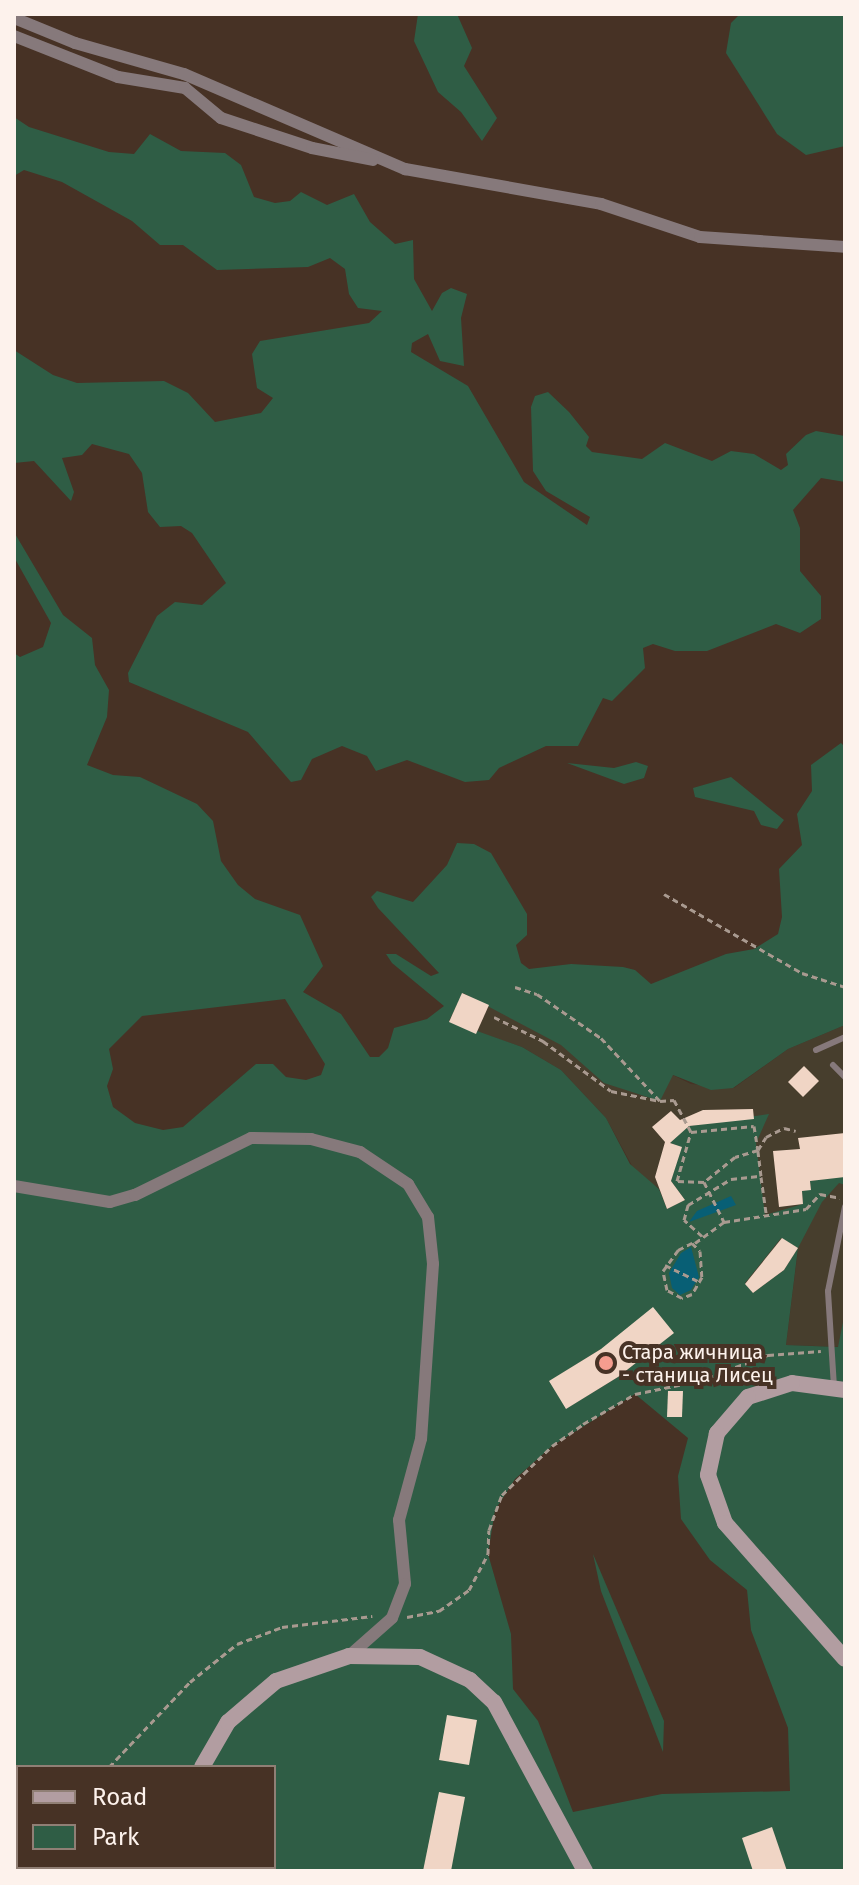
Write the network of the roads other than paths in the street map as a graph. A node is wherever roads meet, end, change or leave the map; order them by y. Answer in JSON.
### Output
{"nodes":[{"id":1,"x":14,"y":18,"type":"edge"},
{"id":2,"x":14,"y":36,"type":"edge"},
{"id":3,"x":383,"y":161,"type":"junction"},
{"id":4,"x":845,"y":247,"type":"edge"},
{"id":5,"x":845,"y":1037,"type":"edge"},
{"id":6,"x":816,"y":1050,"type":"dead end"},
{"id":7,"x":833,"y":1065,"type":"dead end"},
{"id":8,"x":845,"y":1077,"type":"edge"},
{"id":9,"x":14,"y":1186,"type":"edge"},
{"id":10,"x":845,"y":1207,"type":"edge"},
{"id":11,"x":840,"y":1388,"type":"edge"},
{"id":12,"x":349,"y":1656,"type":"junction"},
{"id":13,"x":845,"y":1659,"type":"edge"},
{"id":14,"x":203,"y":1765,"type":"edge"},
{"id":15,"x":585,"y":1871,"type":"edge"}],
"edges":[{"from":1,"to":3,"type":"street"},
{"from":2,"to":3,"type":"street"},
{"from":3,"to":4,"type":"street"},
{"from":5,"to":6,"type":"lane"},
{"from":7,"to":8,"type":"lane"},
{"from":9,"to":12,"type":"street"},
{"from":10,"to":11,"type":"lane"},
{"from":11,"to":13,"type":"main road"},
{"from":12,"to":14,"type":"main road"},
{"from":12,"to":15,"type":"main road"}]}
